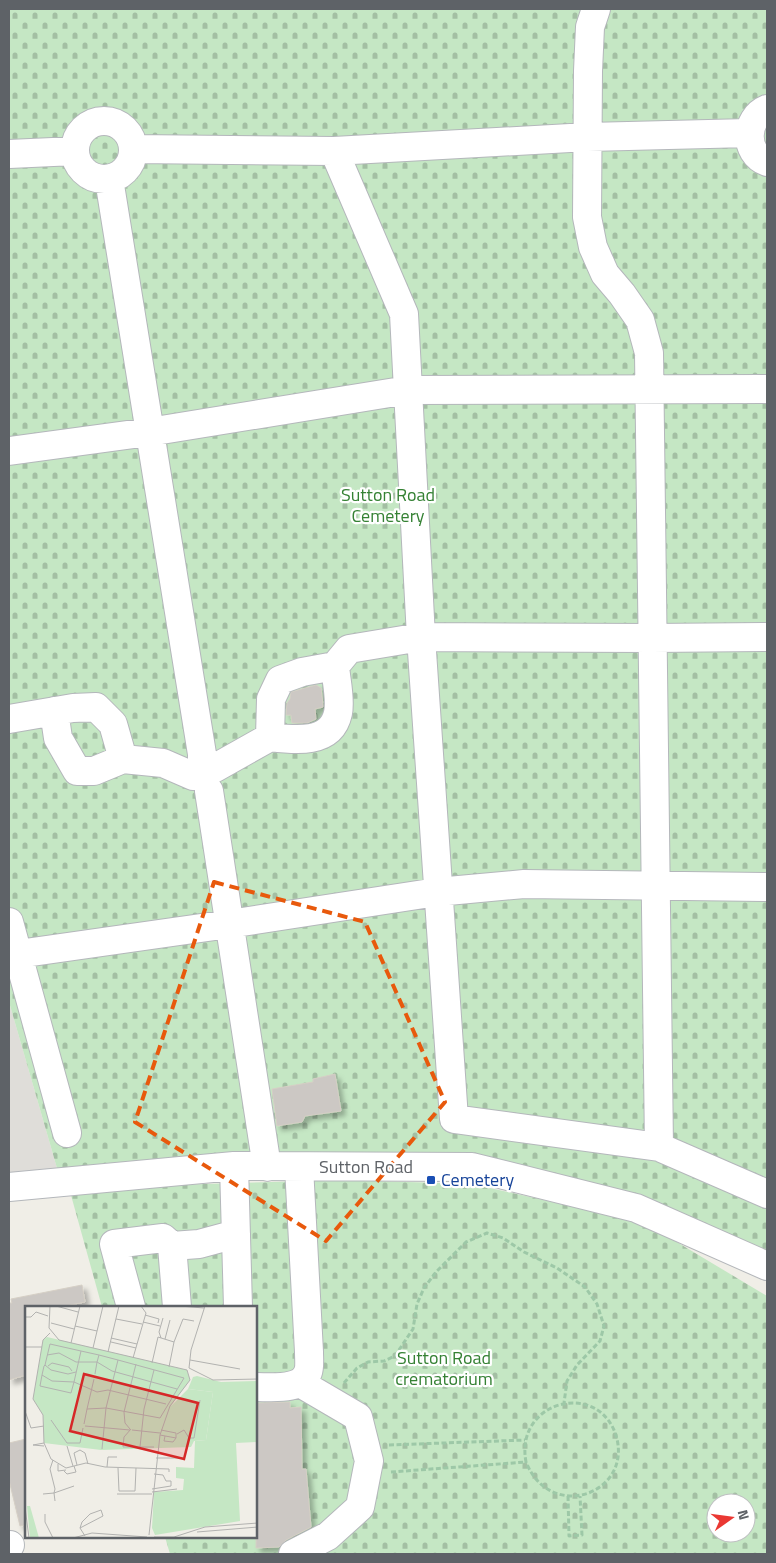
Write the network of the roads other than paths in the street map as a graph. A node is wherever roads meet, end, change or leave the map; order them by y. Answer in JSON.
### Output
{"nodes":[{"id":1,"x":596,"y":9,"type":"edge"},
{"id":2,"x":767,"y":109,"type":"edge"},
{"id":3,"x":749,"y":133,"type":"junction"},
{"id":4,"x":588,"y":137,"type":"junction"},
{"id":5,"x":133,"y":149,"type":"junction"},
{"id":6,"x":75,"y":150,"type":"junction"},
{"id":7,"x":334,"y":151,"type":"junction"},
{"id":8,"x":9,"y":154,"type":"edge"},
{"id":9,"x":767,"y":162,"type":"edge"},
{"id":10,"x":109,"y":179,"type":"junction"},
{"id":11,"x":650,"y":389,"type":"junction"},
{"id":12,"x":767,"y":389,"type":"edge"},
{"id":13,"x":408,"y":390,"type":"junction"},
{"id":14,"x":148,"y":432,"type":"junction"},
{"id":15,"x":9,"y":451,"type":"edge"},
{"id":16,"x":421,"y":637,"type":"junction"},
{"id":17,"x":767,"y":637,"type":"edge"},
{"id":18,"x":652,"y":638,"type":"junction"},
{"id":19,"x":335,"y":666,"type":"junction"},
{"id":20,"x":54,"y":711,"type":"junction"},
{"id":21,"x":9,"y":719,"type":"edge"},
{"id":22,"x":270,"y":737,"type":"junction"},
{"id":23,"x":122,"y":759,"type":"junction"},
{"id":24,"x":205,"y":775,"type":"junction"},
{"id":25,"x":657,"y":887,"type":"junction"},
{"id":26,"x":767,"y":887,"type":"edge"},
{"id":27,"x":438,"y":892,"type":"junction"},
{"id":28,"x":9,"y":922,"type":"edge"},
{"id":29,"x":229,"y":924,"type":"junction"},
{"id":30,"x":18,"y":954,"type":"junction"},
{"id":31,"x":67,"y":1133,"type":"dead end"},
{"id":32,"x":659,"y":1147,"type":"junction"},
{"id":33,"x":234,"y":1166,"type":"junction"},
{"id":34,"x":266,"y":1166,"type":"junction"},
{"id":35,"x":299,"y":1167,"type":"junction"},
{"id":36,"x":9,"y":1187,"type":"edge"},
{"id":37,"x":767,"y":1194,"type":"edge"},
{"id":38,"x":236,"y":1234,"type":"junction"},
{"id":39,"x":172,"y":1246,"type":"junction"},
{"id":40,"x":767,"y":1266,"type":"edge"},
{"id":41,"x":132,"y":1306,"type":"edge"},
{"id":42,"x":177,"y":1306,"type":"edge"},
{"id":43,"x":238,"y":1306,"type":"edge"},
{"id":44,"x":300,"y":1383,"type":"junction"},
{"id":45,"x":258,"y":1387,"type":"edge"},
{"id":46,"x":293,"y":1554,"type":"edge"}],
"edges":[{"from":1,"to":4,"type":"street"},
{"from":2,"to":3,"type":"street"},
{"from":3,"to":4,"type":"street"},
{"from":3,"to":9,"type":"street"},
{"from":4,"to":7,"type":"street"},
{"from":4,"to":11,"type":"street"},
{"from":5,"to":6,"type":"street"},
{"from":5,"to":7,"type":"street"},
{"from":5,"to":10,"type":"street"},
{"from":6,"to":8,"type":"street"},
{"from":6,"to":10,"type":"street"},
{"from":7,"to":13,"type":"street"},
{"from":10,"to":14,"type":"street"},
{"from":11,"to":12,"type":"street"},
{"from":11,"to":13,"type":"street"},
{"from":11,"to":18,"type":"street"},
{"from":13,"to":14,"type":"street"},
{"from":13,"to":16,"type":"street"},
{"from":14,"to":15,"type":"street"},
{"from":14,"to":24,"type":"street"},
{"from":16,"to":18,"type":"street"},
{"from":16,"to":19,"type":"street"},
{"from":16,"to":27,"type":"street"},
{"from":17,"to":18,"type":"street"},
{"from":18,"to":25,"type":"street"},
{"from":19,"to":22,"type":"street"},
{"from":19,"to":22,"type":"street"},
{"from":20,"to":21,"type":"street"},
{"from":20,"to":23,"type":"street"},
{"from":20,"to":23,"type":"street"},
{"from":22,"to":24,"type":"street"},
{"from":23,"to":24,"type":"street"},
{"from":24,"to":29,"type":"street"},
{"from":25,"to":26,"type":"street"},
{"from":25,"to":27,"type":"street"},
{"from":25,"to":32,"type":"street"},
{"from":27,"to":29,"type":"street"},
{"from":27,"to":32,"type":"street"},
{"from":28,"to":30,"type":"street"},
{"from":29,"to":30,"type":"street"},
{"from":29,"to":34,"type":"street"},
{"from":30,"to":31,"type":"street"},
{"from":32,"to":37,"type":"street"},
{"from":33,"to":34,"type":"street","name":"Sutton Road"},
{"from":33,"to":36,"type":"street","name":"Sutton Road"},
{"from":33,"to":38,"type":"street"},
{"from":34,"to":35,"type":"street","name":"Sutton Road"},
{"from":35,"to":40,"type":"street","name":"Sutton Road"},
{"from":35,"to":44,"type":"street"},
{"from":38,"to":39,"type":"street"},
{"from":38,"to":43,"type":"street"},
{"from":39,"to":41,"type":"street"},
{"from":39,"to":42,"type":"street"},
{"from":44,"to":45,"type":"street"},
{"from":44,"to":46,"type":"street"}]}
